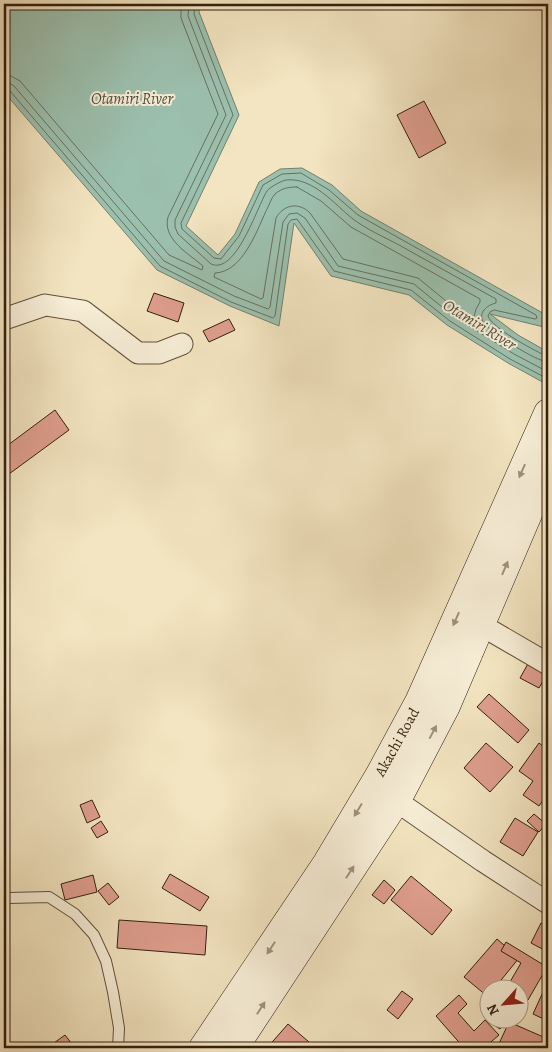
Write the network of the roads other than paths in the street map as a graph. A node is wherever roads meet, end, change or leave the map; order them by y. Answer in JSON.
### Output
{"nodes":[{"id":1,"x":4,"y":319,"type":"edge"},
{"id":2,"x":182,"y":344,"type":"dead end"},
{"id":3,"x":545,"y":419,"type":"edge"},
{"id":4,"x":548,"y":467,"type":"edge"},
{"id":5,"x":481,"y":625,"type":"junction"},
{"id":6,"x":548,"y":664,"type":"edge"},
{"id":7,"x":373,"y":785,"type":"junction"},
{"id":8,"x":396,"y":801,"type":"junction"},
{"id":9,"x":9,"y":898,"type":"dead end"},
{"id":10,"x":548,"y":903,"type":"edge"},
{"id":11,"x":118,"y":1048,"type":"edge"},
{"id":12,"x":203,"y":1048,"type":"edge"},
{"id":13,"x":234,"y":1048,"type":"edge"}],
"edges":[{"from":1,"to":2,"type":"street"},
{"from":3,"to":7,"type":"main road","name":"Akachi Road","one_way":true},
{"from":5,"to":4,"type":"main road","name":"Akachi Road","one_way":true},
{"from":5,"to":6,"type":"street"},
{"from":8,"to":5,"type":"main road","name":"Akachi Road","one_way":true},
{"from":7,"to":8,"type":"street"},
{"from":7,"to":12,"type":"main road","name":"Akachi Road","one_way":true},
{"from":8,"to":10,"type":"street"},
{"from":13,"to":8,"type":"main road","name":"Akachi Road","one_way":true},
{"from":9,"to":11,"type":"lane"}]}
